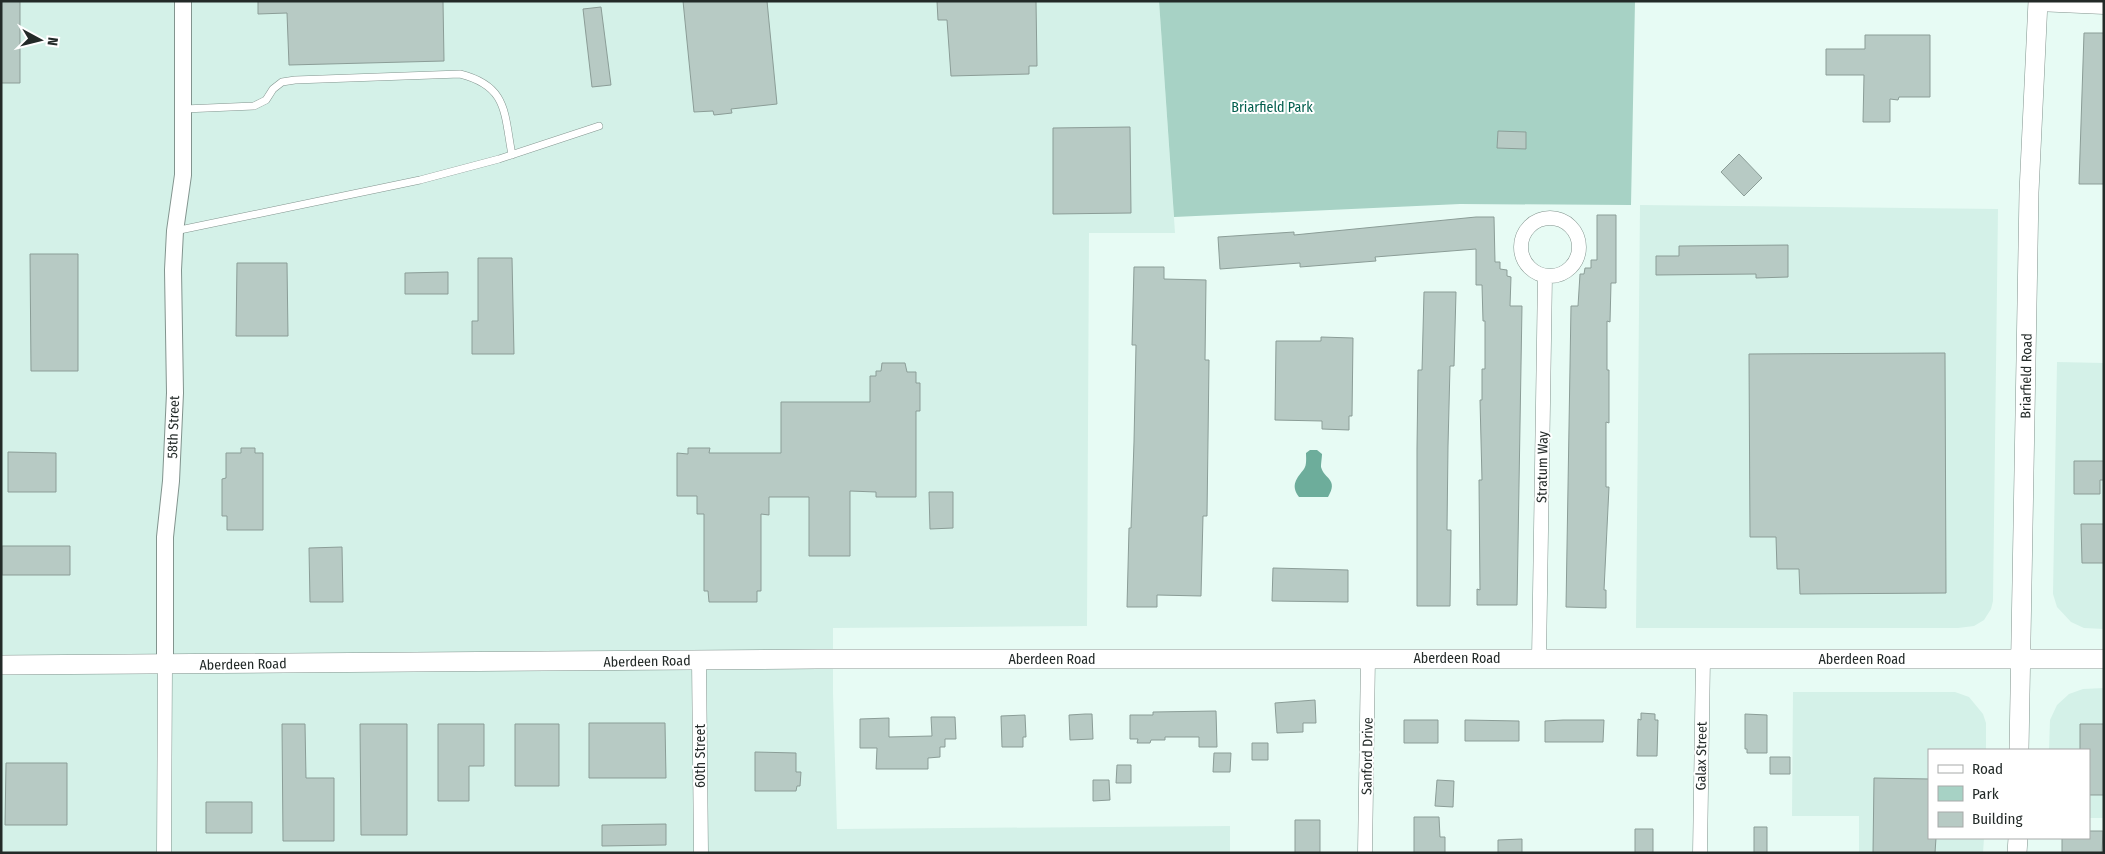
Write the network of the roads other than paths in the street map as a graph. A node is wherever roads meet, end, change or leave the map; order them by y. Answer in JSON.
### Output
{"nodes":[{"id":1,"x":183,"y":1,"type":"edge"},
{"id":2,"x":2038,"y":3,"type":"edge"},
{"id":3,"x":2104,"y":7,"type":"edge"},
{"id":4,"x":183,"y":109,"type":"junction"},
{"id":5,"x":599,"y":126,"type":"dead end"},
{"id":6,"x":512,"y":155,"type":"junction"},
{"id":7,"x":175,"y":231,"type":"junction"},
{"id":8,"x":1546,"y":276,"type":"junction"},
{"id":9,"x":1368,"y":658,"type":"junction"},
{"id":10,"x":1540,"y":658,"type":"junction"},
{"id":11,"x":2104,"y":658,"type":"edge"},
{"id":12,"x":1703,"y":659,"type":"junction"},
{"id":13,"x":2021,"y":659,"type":"junction"},
{"id":14,"x":699,"y":660,"type":"junction"},
{"id":15,"x":1,"y":664,"type":"edge"},
{"id":16,"x":165,"y":665,"type":"junction"},
{"id":17,"x":2019,"y":749,"type":"edge"},
{"id":18,"x":2018,"y":839,"type":"edge"},
{"id":19,"x":164,"y":853,"type":"edge"},
{"id":20,"x":701,"y":853,"type":"edge"},
{"id":21,"x":1366,"y":853,"type":"edge"},
{"id":22,"x":1700,"y":853,"type":"edge"},
{"id":23,"x":2018,"y":853,"type":"edge"}],
"edges":[{"from":1,"to":4,"type":"street","name":"58th Street"},
{"from":2,"to":3,"type":"street"},
{"from":2,"to":13,"type":"main road","name":"Briarfield Road"},
{"from":4,"to":6,"type":"lane"},
{"from":4,"to":7,"type":"street","name":"58th Street"},
{"from":5,"to":6,"type":"lane"},
{"from":6,"to":7,"type":"lane"},
{"from":7,"to":16,"type":"street","name":"58th Street"},
{"from":8,"to":8,"type":"street"},
{"from":8,"to":10,"type":"street","name":"Stratum Way"},
{"from":9,"to":10,"type":"main road","name":"Aberdeen Road"},
{"from":9,"to":14,"type":"main road","name":"Aberdeen Road"},
{"from":9,"to":21,"type":"street","name":"Sanford Drive"},
{"from":10,"to":12,"type":"main road","name":"Aberdeen Road"},
{"from":11,"to":13,"type":"main road","name":"Aberdeen Road"},
{"from":12,"to":13,"type":"main road","name":"Aberdeen Road"},
{"from":12,"to":22,"type":"street","name":"Galax Street"},
{"from":13,"to":17,"type":"main road","name":"Briarfield Road"},
{"from":14,"to":16,"type":"main road","name":"Aberdeen Road"},
{"from":14,"to":20,"type":"street","name":"60th Street"},
{"from":15,"to":16,"type":"main road","name":"Aberdeen Road"},
{"from":16,"to":19,"type":"street","name":"58th Street"},
{"from":18,"to":23,"type":"main road"}]}
